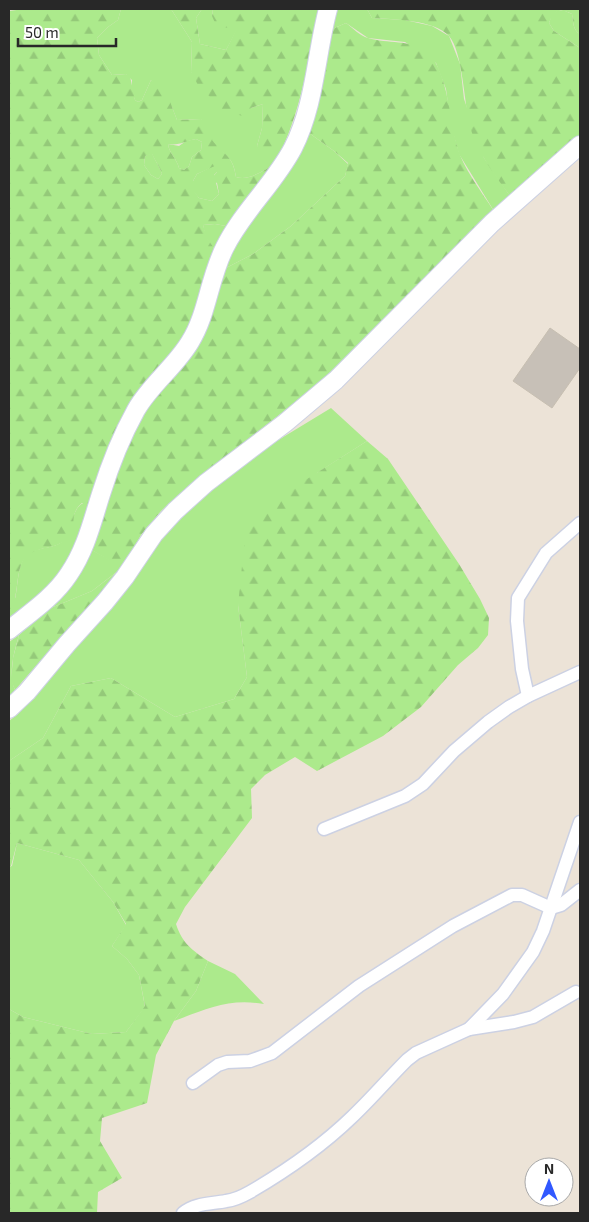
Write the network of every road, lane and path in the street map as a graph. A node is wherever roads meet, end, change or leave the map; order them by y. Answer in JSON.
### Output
{"nodes":[{"id":1,"x":328,"y":9,"type":"edge"},
{"id":2,"x":580,"y":145,"type":"edge"},
{"id":3,"x":580,"y":523,"type":"edge"},
{"id":4,"x":9,"y":630,"type":"edge"},
{"id":5,"x":580,"y":672,"type":"edge"},
{"id":6,"x":528,"y":696,"type":"junction"},
{"id":7,"x":9,"y":709,"type":"edge"},
{"id":8,"x":580,"y":822,"type":"edge"},
{"id":9,"x":324,"y":829,"type":"dead end"},
{"id":10,"x":580,"y":890,"type":"edge"},
{"id":11,"x":551,"y":908,"type":"junction"},
{"id":12,"x":576,"y":992,"type":"dead end"},
{"id":13,"x":469,"y":1029,"type":"junction"},
{"id":14,"x":193,"y":1083,"type":"dead end"},
{"id":15,"x":183,"y":1213,"type":"edge"}],
"edges":[{"from":1,"to":4,"type":"main road"},
{"from":2,"to":7,"type":"main road"},
{"from":3,"to":6,"type":"street"},
{"from":5,"to":6,"type":"street"},
{"from":6,"to":9,"type":"street"},
{"from":8,"to":11,"type":"street"},
{"from":10,"to":11,"type":"street"},
{"from":11,"to":13,"type":"street"},
{"from":11,"to":14,"type":"street"},
{"from":12,"to":13,"type":"street"},
{"from":13,"to":15,"type":"street"}]}
